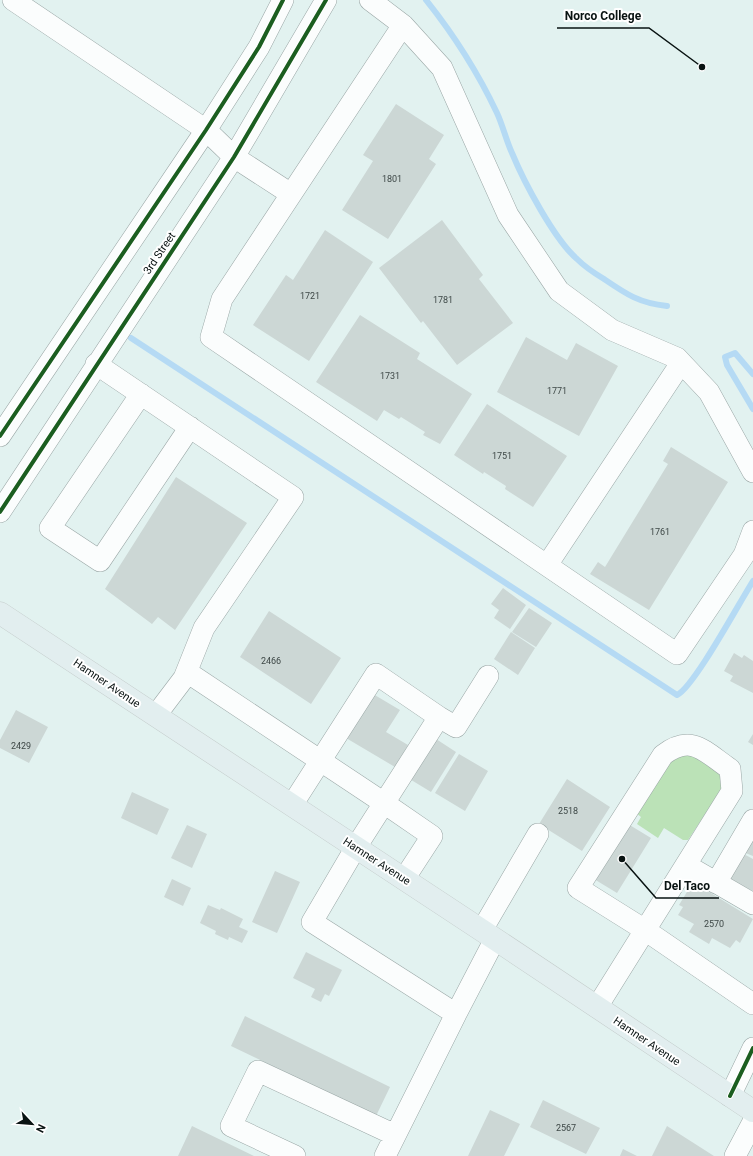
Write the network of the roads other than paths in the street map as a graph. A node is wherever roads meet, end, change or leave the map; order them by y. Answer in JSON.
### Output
{"nodes":[{"id":1,"x":13,"y":0,"type":"edge"},
{"id":2,"x":283,"y":0,"type":"edge"},
{"id":3,"x":326,"y":0,"type":"edge"},
{"id":4,"x":370,"y":0,"type":"edge"},
{"id":5,"x":403,"y":24,"type":"junction"},
{"id":6,"x":206,"y":130,"type":"junction"},
{"id":7,"x":234,"y":157,"type":"junction"},
{"id":8,"x":291,"y":194,"type":"junction"},
{"id":9,"x":681,"y":363,"type":"junction"},
{"id":10,"x":96,"y":364,"type":"junction"},
{"id":11,"x":141,"y":394,"type":"junction"},
{"id":12,"x":190,"y":427,"type":"junction"},
{"id":13,"x":0,"y":436,"type":"edge"},
{"id":14,"x":753,"y":472,"type":"edge"},
{"id":15,"x":0,"y":512,"type":"edge"},
{"id":16,"x":753,"y":531,"type":"edge"},
{"id":17,"x":547,"y":565,"type":"junction"},
{"id":18,"x":0,"y":613,"type":"edge"},
{"id":19,"x":187,"y":672,"type":"junction"},
{"id":20,"x":488,"y":676,"type":"dead end"},
{"id":21,"x":156,"y":715,"type":"junction"},
{"id":22,"x":440,"y":717,"type":"junction"},
{"id":23,"x":321,"y":760,"type":"junction"},
{"id":24,"x":384,"y":803,"type":"junction"},
{"id":25,"x":292,"y":805,"type":"junction"},
{"id":26,"x":753,"y":820,"type":"edge"},
{"id":27,"x":538,"y":834,"type":"dead end"},
{"id":28,"x":356,"y":847,"type":"junction"},
{"id":29,"x":686,"y":865,"type":"junction"},
{"id":30,"x":404,"y":879,"type":"junction"},
{"id":31,"x":716,"y":883,"type":"junction"},
{"id":32,"x":753,"y":904,"type":"edge"},
{"id":33,"x":645,"y":930,"type":"junction"},
{"id":34,"x":488,"y":935,"type":"junction"},
{"id":35,"x":753,"y":1004,"type":"edge"},
{"id":36,"x":597,"y":1007,"type":"junction"},
{"id":37,"x":456,"y":1014,"type":"junction"},
{"id":38,"x":753,"y":1048,"type":"edge"},
{"id":39,"x":730,"y":1096,"type":"junction"},
{"id":40,"x":753,"y":1112,"type":"edge"},
{"id":41,"x":753,"y":1122,"type":"edge"},
{"id":42,"x":395,"y":1135,"type":"junction"},
{"id":43,"x":294,"y":1156,"type":"edge"},
{"id":44,"x":385,"y":1156,"type":"edge"},
{"id":45,"x":735,"y":1156,"type":"edge"}],
"edges":[{"from":1,"to":6,"type":"street"},
{"from":2,"to":6,"type":"street"},
{"from":3,"to":7,"type":"street","name":"3rd Street"},
{"from":4,"to":5,"type":"street"},
{"from":5,"to":8,"type":"street"},
{"from":5,"to":9,"type":"street"},
{"from":6,"to":7,"type":"street"},
{"from":6,"to":13,"type":"street"},
{"from":7,"to":8,"type":"street"},
{"from":7,"to":10,"type":"street","name":"3rd Street"},
{"from":8,"to":17,"type":"street"},
{"from":9,"to":14,"type":"street"},
{"from":9,"to":17,"type":"street"},
{"from":10,"to":11,"type":"street"},
{"from":10,"to":15,"type":"street","name":"3rd Street"},
{"from":11,"to":12,"type":"street"},
{"from":11,"to":12,"type":"street"},
{"from":12,"to":19,"type":"street"},
{"from":16,"to":17,"type":"street"},
{"from":18,"to":21,"type":"main road","name":"Hamner Avenue"},
{"from":19,"to":21,"type":"street"},
{"from":19,"to":23,"type":"street"},
{"from":20,"to":22,"type":"street"},
{"from":21,"to":25,"type":"main road","name":"Hamner Avenue"},
{"from":22,"to":23,"type":"street"},
{"from":22,"to":24,"type":"street"},
{"from":23,"to":24,"type":"street"},
{"from":23,"to":25,"type":"street"},
{"from":24,"to":28,"type":"street"},
{"from":24,"to":30,"type":"street"},
{"from":25,"to":28,"type":"main road","name":"Hamner Avenue"},
{"from":26,"to":31,"type":"street"},
{"from":27,"to":34,"type":"street"},
{"from":28,"to":30,"type":"main road","name":"Hamner Avenue"},
{"from":28,"to":37,"type":"street"},
{"from":29,"to":31,"type":"street"},
{"from":29,"to":33,"type":"street"},
{"from":29,"to":33,"type":"street"},
{"from":30,"to":34,"type":"main road","name":"Hamner Avenue"},
{"from":31,"to":32,"type":"street"},
{"from":33,"to":35,"type":"street"},
{"from":33,"to":36,"type":"street"},
{"from":34,"to":36,"type":"main road","name":"Hamner Avenue"},
{"from":34,"to":37,"type":"street"},
{"from":36,"to":39,"type":"main road","name":"Hamner Avenue"},
{"from":37,"to":42,"type":"street"},
{"from":38,"to":39,"type":"street"},
{"from":39,"to":40,"type":"main road","name":"Hamner Avenue"},
{"from":41,"to":45,"type":"street"},
{"from":42,"to":43,"type":"street"},
{"from":42,"to":44,"type":"street"}]}
